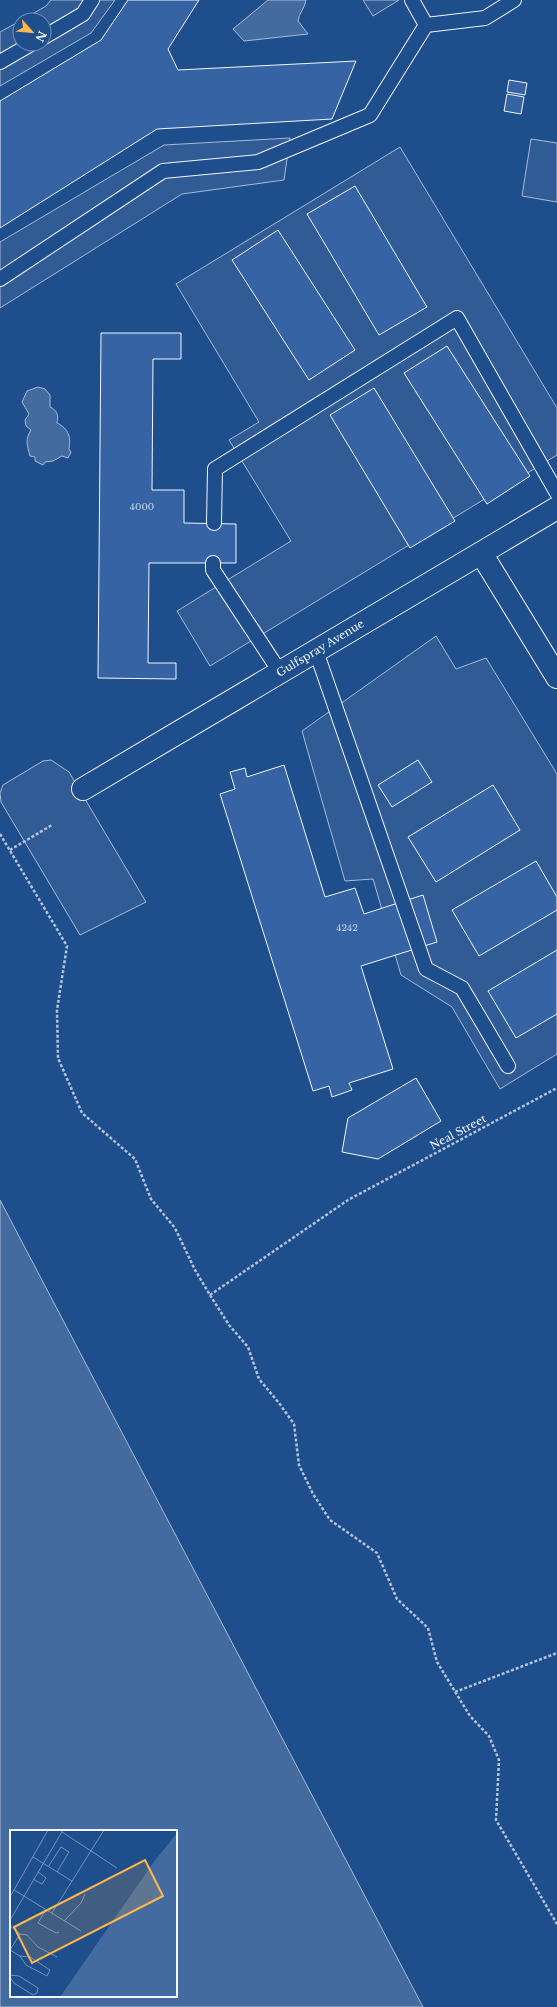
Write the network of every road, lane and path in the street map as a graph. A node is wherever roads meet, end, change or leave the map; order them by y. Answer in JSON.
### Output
{"nodes":[{"id":1,"x":92,"y":0,"type":"edge"},
{"id":2,"x":412,"y":0,"type":"edge"},
{"id":3,"x":514,"y":0,"type":"edge"},
{"id":4,"x":426,"y":25,"type":"junction"},
{"id":5,"x":52,"y":31,"type":"edge"},
{"id":6,"x":17,"y":52,"type":"edge"},
{"id":7,"x":0,"y":62,"type":"edge"},
{"id":8,"x":0,"y":279,"type":"edge"},
{"id":9,"x":557,"y":494,"type":"edge"},
{"id":10,"x":557,"y":508,"type":"edge"},
{"id":11,"x":214,"y":523,"type":"dead end"},
{"id":12,"x":481,"y":553,"type":"junction"},
{"id":13,"x":213,"y":563,"type":"dead end"},
{"id":14,"x":316,"y":651,"type":"junction"},
{"id":15,"x":280,"y":672,"type":"junction"},
{"id":16,"x":557,"y":677,"type":"edge"},
{"id":17,"x":83,"y":789,"type":"dead end"},
{"id":18,"x":52,"y":824,"type":"dead end"},
{"id":19,"x":0,"y":834,"type":"edge"},
{"id":20,"x":10,"y":850,"type":"junction"},
{"id":21,"x":508,"y":1066,"type":"dead end"},
{"id":22,"x":557,"y":1088,"type":"edge"},
{"id":23,"x":210,"y":1295,"type":"junction"},
{"id":24,"x":557,"y":1653,"type":"edge"},
{"id":25,"x":455,"y":1692,"type":"junction"},
{"id":26,"x":557,"y":1924,"type":"edge"}],
"edges":[{"from":1,"to":5,"type":"lane"},
{"from":2,"to":4,"type":"lane"},
{"from":3,"to":4,"type":"lane"},
{"from":4,"to":8,"type":"lane"},
{"from":6,"to":7,"type":"lane"},
{"from":9,"to":11,"type":"lane"},
{"from":10,"to":12,"type":"street","name":"Gulfspray Avenue"},
{"from":12,"to":14,"type":"street","name":"Gulfspray Avenue"},
{"from":12,"to":16,"type":"street"},
{"from":13,"to":15,"type":"lane"},
{"from":14,"to":15,"type":"street","name":"Gulfspray Avenue"},
{"from":14,"to":21,"type":"lane"},
{"from":15,"to":17,"type":"street","name":"Gulfspray Avenue"},
{"from":18,"to":20,"type":"path"},
{"from":19,"to":20,"type":"path"},
{"from":20,"to":23,"type":"path"},
{"from":22,"to":23,"type":"path","name":"Neal Street"},
{"from":23,"to":25,"type":"path"},
{"from":24,"to":25,"type":"path"},
{"from":25,"to":26,"type":"path"}]}
